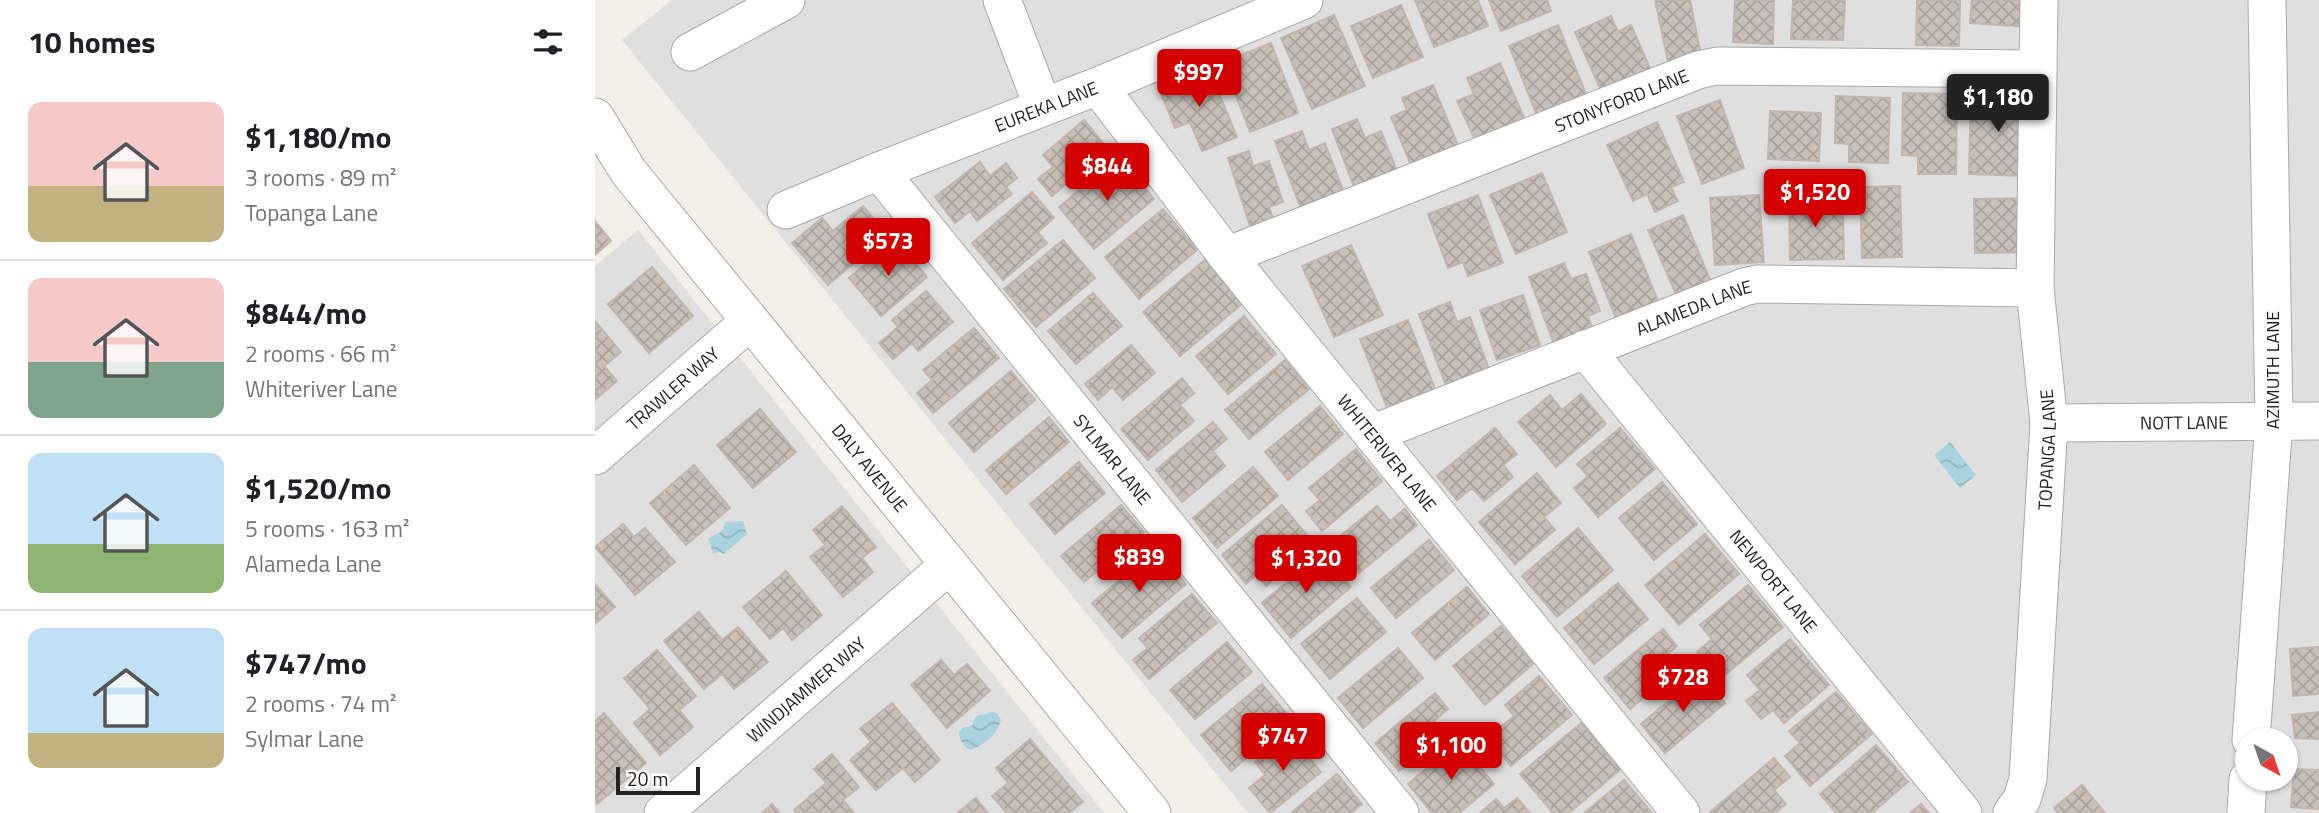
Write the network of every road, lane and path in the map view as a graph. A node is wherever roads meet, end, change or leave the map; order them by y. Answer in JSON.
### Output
{"nodes":[{"id":1,"x":786,"y":0,"type":"edge"},
{"id":2,"x":1002,"y":0,"type":"edge"},
{"id":3,"x":1304,"y":0,"type":"edge"},
{"id":4,"x":2039,"y":0,"type":"edge"},
{"id":5,"x":2267,"y":0,"type":"edge"},
{"id":6,"x":689,"y":52,"type":"dead end"},
{"id":7,"x":2038,"y":69,"type":"junction"},
{"id":8,"x":1098,"y":86,"type":"junction"},
{"id":9,"x":1043,"y":107,"type":"junction"},
{"id":10,"x":595,"y":117,"type":"edge"},
{"id":11,"x":879,"y":171,"type":"junction"},
{"id":12,"x":786,"y":210,"type":"dead end"},
{"id":13,"x":1227,"y":256,"type":"junction"},
{"id":14,"x":2035,"y":288,"type":"junction"},
{"id":15,"x":750,"y":321,"type":"junction"},
{"id":16,"x":1585,"y":349,"type":"junction"},
{"id":17,"x":2274,"y":421,"type":"junction"},
{"id":18,"x":2319,"y":421,"type":"edge"},
{"id":19,"x":2049,"y":423,"type":"junction"},
{"id":20,"x":1372,"y":434,"type":"junction"},
{"id":21,"x":595,"y":456,"type":"edge"},
{"id":22,"x":949,"y":565,"type":"junction"},
{"id":23,"x":2252,"y":728,"type":"edge"},
{"id":24,"x":2247,"y":791,"type":"edge"},
{"id":25,"x":663,"y":813,"type":"edge"},
{"id":26,"x":1151,"y":813,"type":"edge"},
{"id":27,"x":1400,"y":813,"type":"edge"},
{"id":28,"x":1681,"y":813,"type":"edge"},
{"id":29,"x":1963,"y":813,"type":"edge"},
{"id":30,"x":2012,"y":813,"type":"edge"},
{"id":31,"x":2246,"y":813,"type":"edge"}],
"edges":[{"from":1,"to":6,"type":"street"},
{"from":2,"to":9,"type":"street"},
{"from":3,"to":8,"type":"street","name":"EUREKA LANE"},
{"from":4,"to":7,"type":"street","name":"TOPANGA LANE"},
{"from":5,"to":17,"type":"street","name":"AZIMUTH LANE"},
{"from":7,"to":13,"type":"street","name":"STONYFORD LANE"},
{"from":7,"to":14,"type":"street","name":"TOPANGA LANE"},
{"from":8,"to":9,"type":"street","name":"EUREKA LANE"},
{"from":8,"to":13,"type":"street","name":"WHITERIVER LANE"},
{"from":9,"to":11,"type":"street","name":"EUREKA LANE"},
{"from":10,"to":15,"type":"street","name":"DALY AVENUE"},
{"from":11,"to":12,"type":"street","name":"EUREKA LANE"},
{"from":11,"to":27,"type":"street","name":"SYLMAR LANE"},
{"from":13,"to":20,"type":"street","name":"WHITERIVER LANE"},
{"from":14,"to":16,"type":"street","name":"ALAMEDA LANE"},
{"from":14,"to":19,"type":"street","name":"TOPANGA LANE"},
{"from":15,"to":21,"type":"street","name":"TRAWLER WAY"},
{"from":15,"to":22,"type":"street","name":"DALY AVENUE"},
{"from":16,"to":20,"type":"street","name":"ALAMEDA LANE"},
{"from":16,"to":29,"type":"street","name":"NEWPORT LANE"},
{"from":17,"to":18,"type":"street","name":"NOTT LANE"},
{"from":17,"to":19,"type":"street","name":"NOTT LANE"},
{"from":17,"to":23,"type":"street","name":"AZIMUTH LANE"},
{"from":19,"to":30,"type":"street","name":"TOPANGA LANE"},
{"from":20,"to":28,"type":"street","name":"WHITERIVER LANE"},
{"from":22,"to":25,"type":"street","name":"WINDJAMMER WAY"},
{"from":22,"to":26,"type":"street","name":"DALY AVENUE"},
{"from":24,"to":31,"type":"street"}]}
